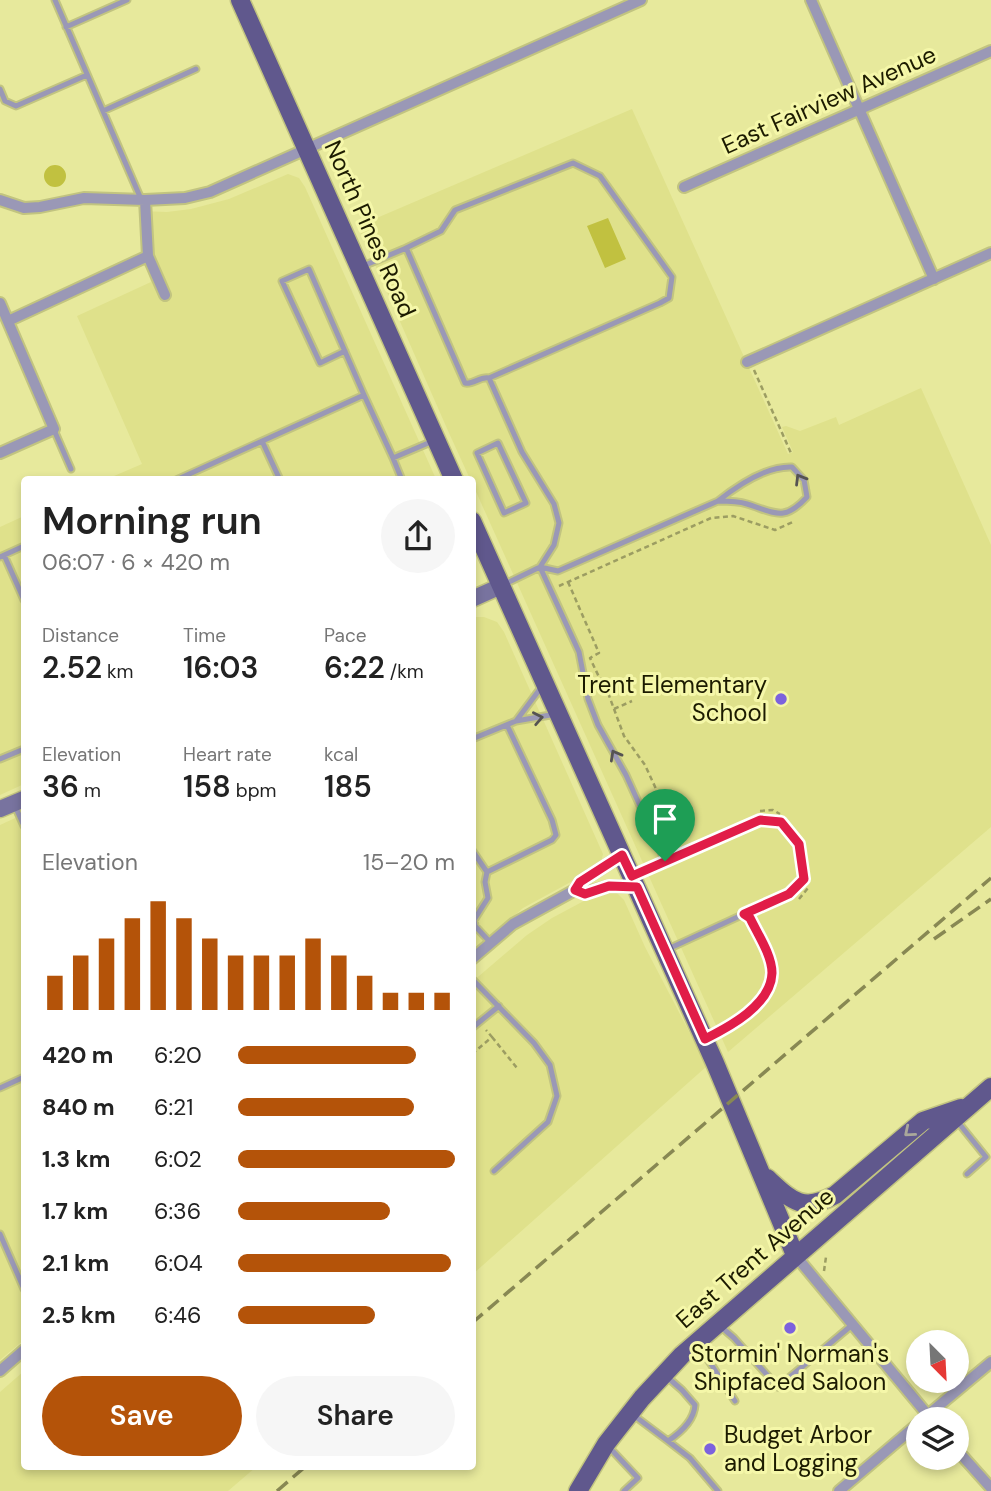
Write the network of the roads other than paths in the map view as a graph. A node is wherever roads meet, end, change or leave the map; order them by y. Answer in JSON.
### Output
{"nodes":[{"id":1,"x":55,"y":0,"type":"edge"},
{"id":2,"x":127,"y":0,"type":"edge"},
{"id":3,"x":240,"y":0,"type":"edge"},
{"id":4,"x":641,"y":0,"type":"edge"},
{"id":5,"x":811,"y":0,"type":"edge"},
{"id":6,"x":66,"y":27,"type":"junction"},
{"id":7,"x":991,"y":51,"type":"edge"},
{"id":8,"x":196,"y":69,"type":"dead end"},
{"id":9,"x":87,"y":75,"type":"junction"},
{"id":10,"x":0,"y":89,"type":"edge"},
{"id":11,"x":858,"y":109,"type":"junction"},
{"id":12,"x":103,"y":111,"type":"junction"},
{"id":13,"x":308,"y":149,"type":"junction"},
{"id":14,"x":684,"y":187,"type":"dead end"},
{"id":15,"x":143,"y":200,"type":"junction"},
{"id":16,"x":2,"y":201,"type":"edge"},
{"id":17,"x":404,"y":249,"type":"junction"},
{"id":18,"x":991,"y":253,"type":"edge"},
{"id":19,"x":148,"y":256,"type":"junction"},
{"id":20,"x":360,"y":268,"type":"junction"},
{"id":21,"x":934,"y":279,"type":"junction"},
{"id":22,"x":165,"y":296,"type":"dead end"},
{"id":23,"x":0,"y":303,"type":"edge"},
{"id":24,"x":8,"y":321,"type":"junction"},
{"id":25,"x":345,"y":351,"type":"junction"},
{"id":26,"x":749,"y":361,"type":"road end"},
{"id":27,"x":489,"y":378,"type":"junction"},
{"id":28,"x":364,"y":395,"type":"junction"},
{"id":29,"x":54,"y":429,"type":"junction"},
{"id":30,"x":436,"y":439,"type":"junction"},
{"id":31,"x":262,"y":441,"type":"junction"},
{"id":32,"x":498,"y":443,"type":"joint"},
{"id":33,"x":0,"y":453,"type":"edge"},
{"id":34,"x":393,"y":458,"type":"junction"},
{"id":35,"x":71,"y":469,"type":"dead end"},
{"id":36,"x":185,"y":476,"type":"edge"},
{"id":37,"x":278,"y":476,"type":"edge"},
{"id":38,"x":400,"y":476,"type":"edge"},
{"id":39,"x":452,"y":476,"type":"edge"},
{"id":40,"x":719,"y":501,"type":"junction"},
{"id":41,"x":476,"y":530,"type":"edge"},
{"id":42,"x":21,"y":547,"type":"edge"},
{"id":43,"x":2,"y":556,"type":"edge"},
{"id":44,"x":540,"y":567,"type":"junction"},
{"id":45,"x":21,"y":585,"type":"edge"},
{"id":46,"x":501,"y":586,"type":"junction"},
{"id":47,"x":476,"y":597,"type":"edge"},
{"id":48,"x":545,"y":682,"type":"junction"},
{"id":49,"x":559,"y":714,"type":"junction"},
{"id":50,"x":516,"y":721,"type":"junction"},
{"id":51,"x":507,"y":724,"type":"junction"},
{"id":52,"x":476,"y":737,"type":"edge"},
{"id":53,"x":21,"y":750,"type":"edge"},
{"id":54,"x":0,"y":759,"type":"edge"},
{"id":55,"x":13,"y":804,"type":"edge"},
{"id":56,"x":21,"y":821,"type":"edge"},
{"id":57,"x":622,"y":855,"type":"junction"},
{"id":58,"x":476,"y":856,"type":"edge"},
{"id":59,"x":665,"y":861,"type":"junction"},
{"id":60,"x":487,"y":872,"type":"junction"},
{"id":61,"x":634,"y":881,"type":"junction"},
{"id":62,"x":575,"y":890,"type":"junction"},
{"id":63,"x":744,"y":914,"type":"junction"},
{"id":64,"x":476,"y":917,"type":"edge"},
{"id":65,"x":476,"y":927,"type":"edge"},
{"id":66,"x":491,"y":943,"type":"junction"},
{"id":67,"x":665,"y":950,"type":"junction"},
{"id":68,"x":476,"y":956,"type":"edge"},
{"id":69,"x":476,"y":982,"type":"edge"},
{"id":70,"x":499,"y":1006,"type":"junction"},
{"id":71,"x":476,"y":1025,"type":"edge"},
{"id":72,"x":705,"y":1039,"type":"junction"},
{"id":73,"x":21,"y":1078,"type":"edge"},
{"id":74,"x":0,"y":1088,"type":"edge"},
{"id":75,"x":990,"y":1090,"type":"edge"},
{"id":76,"x":971,"y":1104,"type":"junction"},
{"id":77,"x":955,"y":1118,"type":"junction"},
{"id":78,"x":494,"y":1171,"type":"dead end"},
{"id":79,"x":762,"y":1174,"type":"junction"},
{"id":80,"x":967,"y":1174,"type":"dead end"},
{"id":81,"x":0,"y":1234,"type":"edge"},
{"id":82,"x":795,"y":1255,"type":"junction"},
{"id":83,"x":21,"y":1282,"type":"edge"},
{"id":84,"x":717,"y":1322,"type":"junction"},
{"id":85,"x":852,"y":1325,"type":"junction"},
{"id":86,"x":694,"y":1344,"type":"junction"},
{"id":87,"x":21,"y":1353,"type":"edge"},
{"id":88,"x":991,"y":1362,"type":"edge"},
{"id":89,"x":0,"y":1371,"type":"edge"},
{"id":90,"x":663,"y":1374,"type":"junction"},
{"id":91,"x":735,"y":1401,"type":"dead end"},
{"id":92,"x":916,"y":1407,"type":"edge"},
{"id":93,"x":939,"y":1407,"type":"edge"},
{"id":94,"x":630,"y":1412,"type":"junction"},
{"id":95,"x":906,"y":1435,"type":"edge"},
{"id":96,"x":668,"y":1441,"type":"junction"},
{"id":97,"x":606,"y":1444,"type":"junction"},
{"id":98,"x":969,"y":1464,"type":"edge"},
{"id":99,"x":991,"y":1489,"type":"edge"},
{"id":100,"x":578,"y":1491,"type":"edge"},
{"id":101,"x":624,"y":1491,"type":"edge"},
{"id":102,"x":718,"y":1491,"type":"edge"},
{"id":103,"x":839,"y":1491,"type":"edge"}],
"edges":[{"from":1,"to":6,"type":"lane"},
{"from":2,"to":6,"type":"lane"},
{"from":3,"to":13,"type":"main road","name":"North Pines Road"},
{"from":4,"to":13,"type":"street"},
{"from":5,"to":11,"type":"street"},
{"from":6,"to":9,"type":"lane"},
{"from":7,"to":11,"type":"street","name":"East Fairview Avenue"},
{"from":8,"to":12,"type":"lane"},
{"from":9,"to":10,"type":"lane"},
{"from":9,"to":12,"type":"lane"},
{"from":11,"to":14,"type":"street","name":"East Fairview Avenue"},
{"from":11,"to":21,"type":"street"},
{"from":12,"to":15,"type":"lane"},
{"from":13,"to":15,"type":"street"},
{"from":13,"to":20,"type":"main road","name":"North Pines Road"},
{"from":15,"to":16,"type":"street"},
{"from":15,"to":19,"type":"street"},
{"from":17,"to":20,"type":"lane"},
{"from":17,"to":27,"type":"lane"},
{"from":17,"to":27,"type":"lane"},
{"from":18,"to":21,"type":"street"},
{"from":19,"to":22,"type":"street"},
{"from":19,"to":24,"type":"street"},
{"from":20,"to":30,"type":"main road","name":"North Pines Road"},
{"from":21,"to":26,"type":"street"},
{"from":23,"to":24,"type":"street"},
{"from":24,"to":29,"type":"street"},
{"from":25,"to":25,"type":"lane"},
{"from":25,"to":28,"type":"lane"},
{"from":27,"to":44,"type":"lane"},
{"from":28,"to":31,"type":"lane"},
{"from":28,"to":34,"type":"lane"},
{"from":29,"to":33,"type":"street"},
{"from":29,"to":35,"type":"lane"},
{"from":30,"to":34,"type":"lane"},
{"from":30,"to":39,"type":"main road","name":"North Pines Road"},
{"from":31,"to":36,"type":"lane"},
{"from":31,"to":37,"type":"lane"},
{"from":32,"to":32,"type":"lane"},
{"from":34,"to":38,"type":"lane"},
{"from":40,"to":40,"type":"lane","one_way":true},
{"from":40,"to":44,"type":"lane"},
{"from":41,"to":46,"type":"main road"},
{"from":42,"to":43,"type":"lane"},
{"from":43,"to":45,"type":"lane"},
{"from":44,"to":46,"type":"lane"},
{"from":59,"to":44,"type":"lane","one_way":true},
{"from":46,"to":47,"type":"street"},
{"from":46,"to":48,"type":"main road"},
{"from":48,"to":49,"type":"main road"},
{"from":48,"to":50,"type":"lane"},
{"from":50,"to":49,"type":"lane","one_way":true},
{"from":49,"to":57,"type":"main road"},
{"from":50,"to":51,"type":"lane"},
{"from":51,"to":52,"type":"lane"},
{"from":51,"to":60,"type":"lane"},
{"from":53,"to":54,"type":"lane"},
{"from":55,"to":56,"type":"lane"},
{"from":57,"to":61,"type":"main road"},
{"from":57,"to":62,"type":"street"},
{"from":58,"to":60,"type":"lane"},
{"from":59,"to":61,"type":"lane"},
{"from":59,"to":63,"type":"lane"},
{"from":60,"to":64,"type":"lane"},
{"from":61,"to":62,"type":"street"},
{"from":61,"to":67,"type":"main road"},
{"from":62,"to":66,"type":"street"},
{"from":63,"to":67,"type":"lane"},
{"from":63,"to":72,"type":"lane"},
{"from":65,"to":66,"type":"lane"},
{"from":66,"to":68,"type":"street"},
{"from":67,"to":72,"type":"main road"},
{"from":69,"to":70,"type":"lane"},
{"from":70,"to":71,"type":"lane"},
{"from":70,"to":78,"type":"lane"},
{"from":72,"to":79,"type":"main road"},
{"from":73,"to":74,"type":"lane"},
{"from":75,"to":76,"type":"main road","name":"East Trent Avenue"},
{"from":76,"to":77,"type":"main road","name":"East Trent Avenue"},
{"from":76,"to":79,"type":"main road","one_way":true},
{"from":77,"to":80,"type":"lane"},
{"from":77,"to":82,"type":"main road","name":"East Trent Avenue"},
{"from":79,"to":82,"type":"main road"},
{"from":81,"to":83,"type":"lane"},
{"from":82,"to":84,"type":"main road","name":"East Trent Avenue"},
{"from":82,"to":85,"type":"street"},
{"from":84,"to":85,"type":"lane"},
{"from":84,"to":86,"type":"main road","name":"East Trent Avenue"},
{"from":85,"to":92,"type":"street"},
{"from":86,"to":90,"type":"main road","name":"East Trent Avenue"},
{"from":86,"to":91,"type":"lane"},
{"from":87,"to":89,"type":"street"},
{"from":88,"to":93,"type":"street"},
{"from":90,"to":94,"type":"main road","name":"East Trent Avenue"},
{"from":90,"to":96,"type":"lane"},
{"from":94,"to":96,"type":"lane"},
{"from":94,"to":97,"type":"main road","name":"East Trent Avenue"},
{"from":95,"to":103,"type":"street"},
{"from":96,"to":102,"type":"lane"},
{"from":97,"to":100,"type":"main road","name":"East Trent Avenue"},
{"from":97,"to":101,"type":"lane"},
{"from":98,"to":99,"type":"street"}]}
